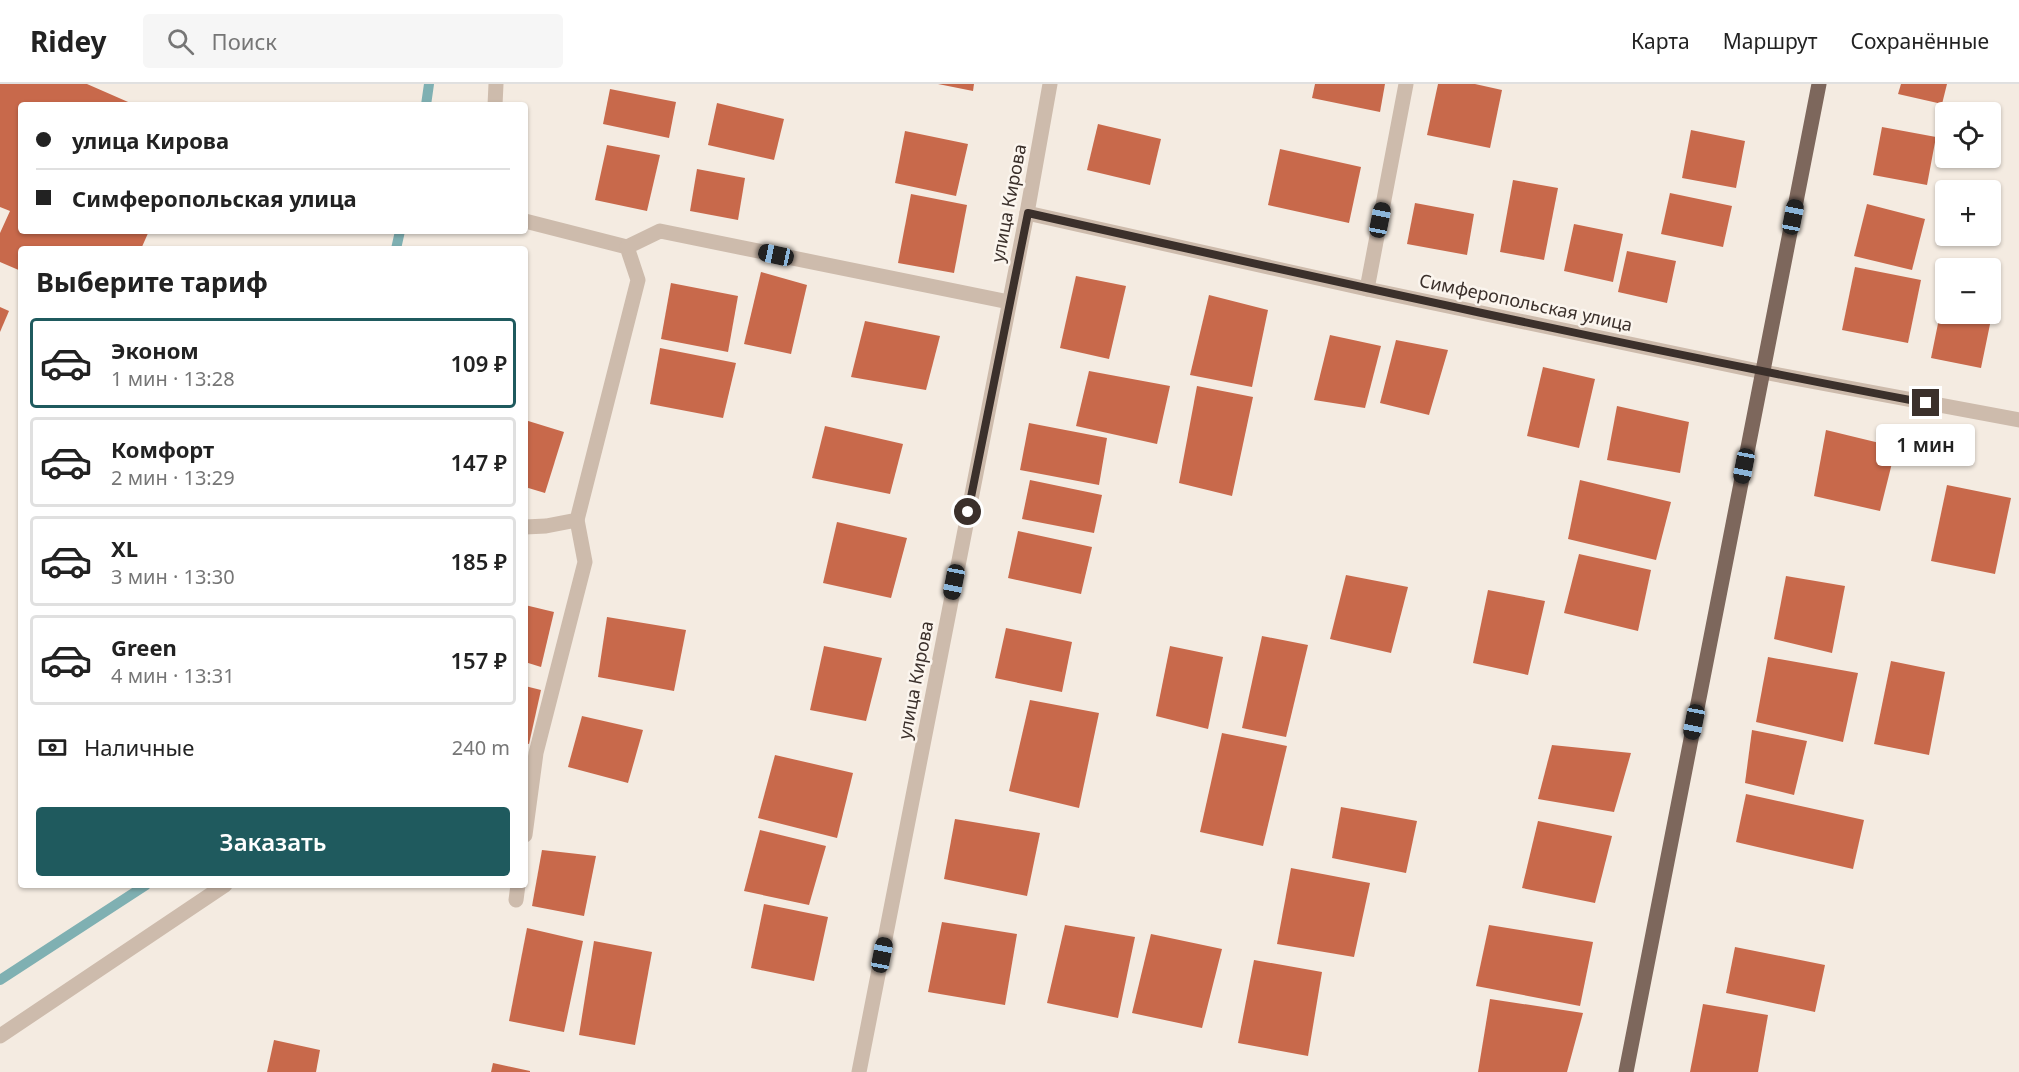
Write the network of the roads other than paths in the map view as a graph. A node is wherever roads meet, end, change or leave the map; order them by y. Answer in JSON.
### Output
{"nodes":[{"id":1,"x":496,"y":84,"type":"edge"},
{"id":2,"x":1050,"y":84,"type":"edge"},
{"id":3,"x":1406,"y":84,"type":"edge"},
{"id":4,"x":1819,"y":84,"type":"edge"},
{"id":5,"x":495,"y":102,"type":"edge"},
{"id":6,"x":1028,"y":213,"type":"junction"},
{"id":7,"x":528,"y":222,"type":"edge"},
{"id":8,"x":627,"y":247,"type":"junction"},
{"id":9,"x":1367,"y":289,"type":"junction"},
{"id":10,"x":1009,"y":302,"type":"junction"},
{"id":11,"x":1763,"y":372,"type":"junction"},
{"id":12,"x":2019,"y":420,"type":"edge"},
{"id":13,"x":577,"y":520,"type":"junction"},
{"id":14,"x":528,"y":527,"type":"edge"},
{"id":15,"x":528,"y":813,"type":"edge"},
{"id":16,"x":221,"y":888,"type":"edge"},
{"id":17,"x":0,"y":1036,"type":"edge"},
{"id":18,"x":859,"y":1072,"type":"edge"},
{"id":19,"x":1626,"y":1072,"type":"edge"}],
"edges":[{"from":1,"to":5,"type":"street"},
{"from":2,"to":6,"type":"street","name":"улица Кирова"},
{"from":3,"to":9,"type":"street"},
{"from":4,"to":11,"type":"main road"},
{"from":6,"to":9,"type":"street","name":"Симферопольская улица"},
{"from":6,"to":10,"type":"street","name":"улица Кирова"},
{"from":7,"to":8,"type":"street"},
{"from":8,"to":10,"type":"street"},
{"from":8,"to":13,"type":"street"},
{"from":9,"to":11,"type":"street","name":"Симферопольская улица"},
{"from":10,"to":18,"type":"street","name":"улица Кирова"},
{"from":11,"to":12,"type":"street","name":"Симферопольская улица"},
{"from":11,"to":19,"type":"main road"},
{"from":13,"to":14,"type":"street"},
{"from":13,"to":15,"type":"street"},
{"from":16,"to":17,"type":"street"}]}
